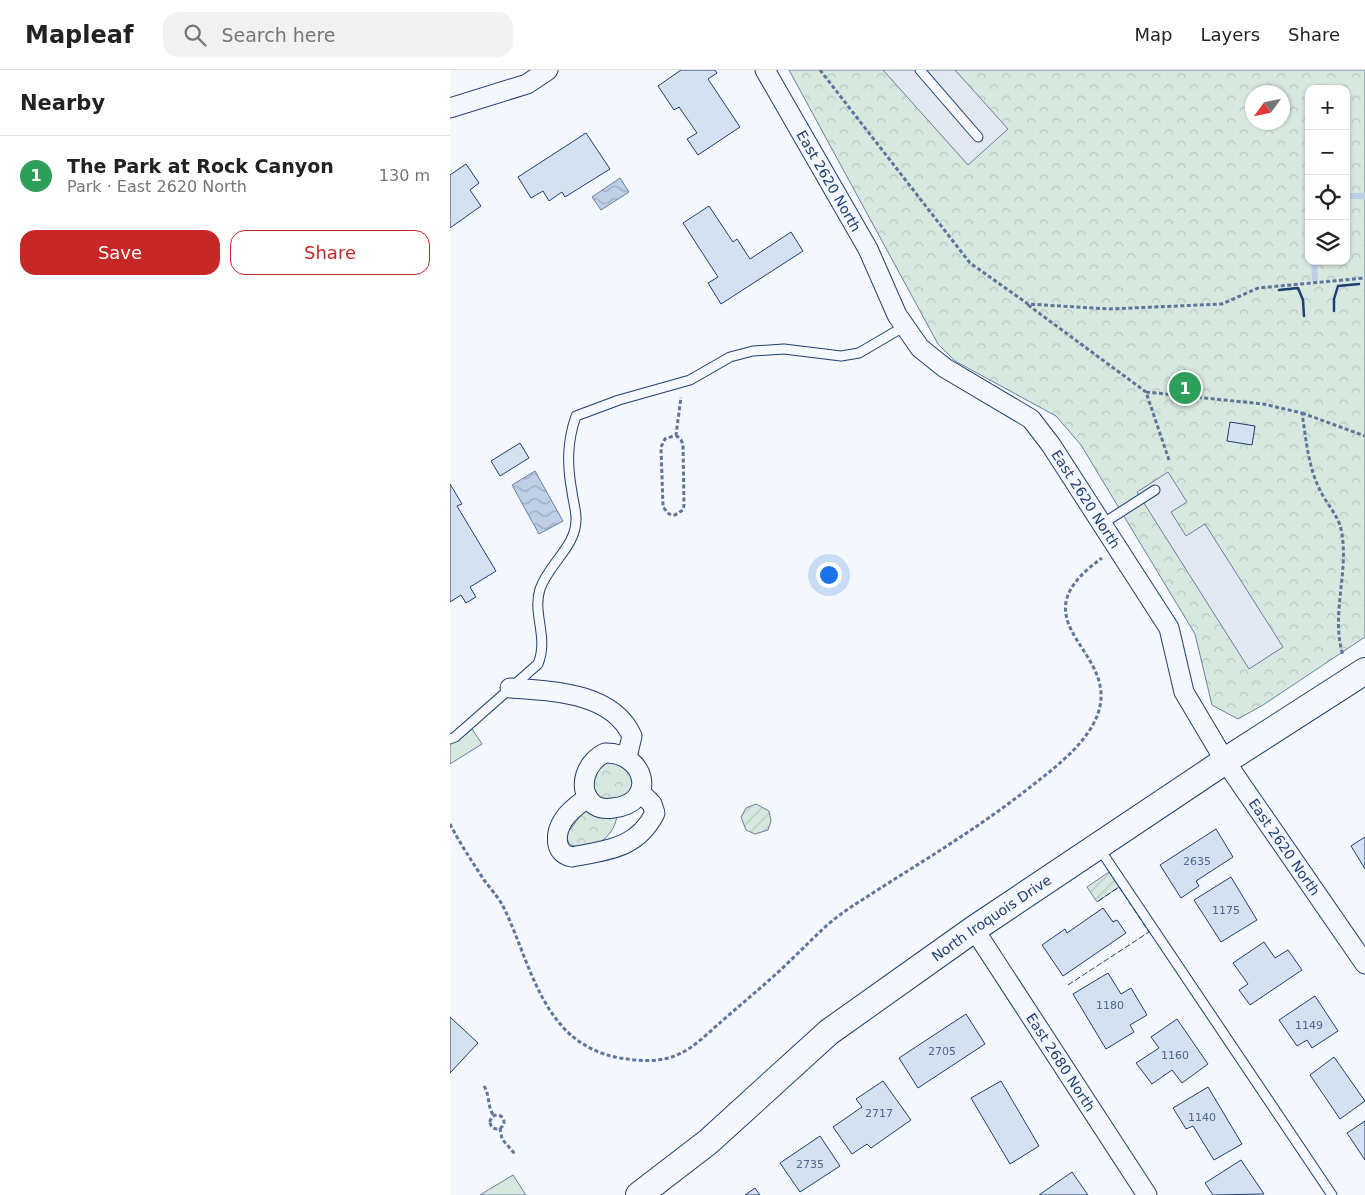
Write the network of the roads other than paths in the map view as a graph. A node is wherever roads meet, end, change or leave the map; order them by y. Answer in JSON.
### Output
{"nodes":[{"id":1,"x":548,"y":70,"type":"edge"},
{"id":2,"x":765,"y":70,"type":"edge"},
{"id":3,"x":920,"y":70,"type":"edge"},
{"id":4,"x":450,"y":108,"type":"edge"},
{"id":5,"x":978,"y":138,"type":"dead end"},
{"id":6,"x":905,"y":326,"type":"junction"},
{"id":7,"x":1155,"y":490,"type":"dead end"},
{"id":8,"x":1102,"y":524,"type":"junction"},
{"id":9,"x":1365,"y":671,"type":"edge"},
{"id":10,"x":510,"y":688,"type":"junction"},
{"id":11,"x":450,"y":739,"type":"edge"},
{"id":12,"x":627,"y":757,"type":"junction"},
{"id":13,"x":1224,"y":761,"type":"junction"},
{"id":14,"x":641,"y":793,"type":"junction"},
{"id":15,"x":587,"y":798,"type":"junction"},
{"id":16,"x":1097,"y":846,"type":"junction"},
{"id":17,"x":974,"y":929,"type":"junction"},
{"id":18,"x":1365,"y":964,"type":"edge"},
{"id":19,"x":639,"y":1195,"type":"edge"},
{"id":20,"x":1147,"y":1195,"type":"edge"},
{"id":21,"x":1332,"y":1195,"type":"edge"}],
"edges":[{"from":1,"to":4,"type":"street"},
{"from":2,"to":6,"type":"street","name":"East 2620 North"},
{"from":3,"to":5,"type":"lane"},
{"from":6,"to":8,"type":"street","name":"East 2620 North"},
{"from":6,"to":10,"type":"lane"},
{"from":7,"to":8,"type":"lane"},
{"from":8,"to":13,"type":"street","name":"East 2620 North"},
{"from":9,"to":13,"type":"street","name":"North Iroquois Drive"},
{"from":10,"to":11,"type":"lane"},
{"from":10,"to":12,"type":"street"},
{"from":12,"to":14,"type":"street"},
{"from":12,"to":15,"type":"street"},
{"from":13,"to":16,"type":"street","name":"North Iroquois Drive"},
{"from":13,"to":18,"type":"street","name":"East 2620 North"},
{"from":14,"to":15,"type":"street"},
{"from":14,"to":15,"type":"street"},
{"from":16,"to":17,"type":"street","name":"North Iroquois Drive"},
{"from":16,"to":21,"type":"lane"},
{"from":17,"to":19,"type":"street","name":"North Iroquois Drive"},
{"from":17,"to":20,"type":"street","name":"East 2680 North"}]}
